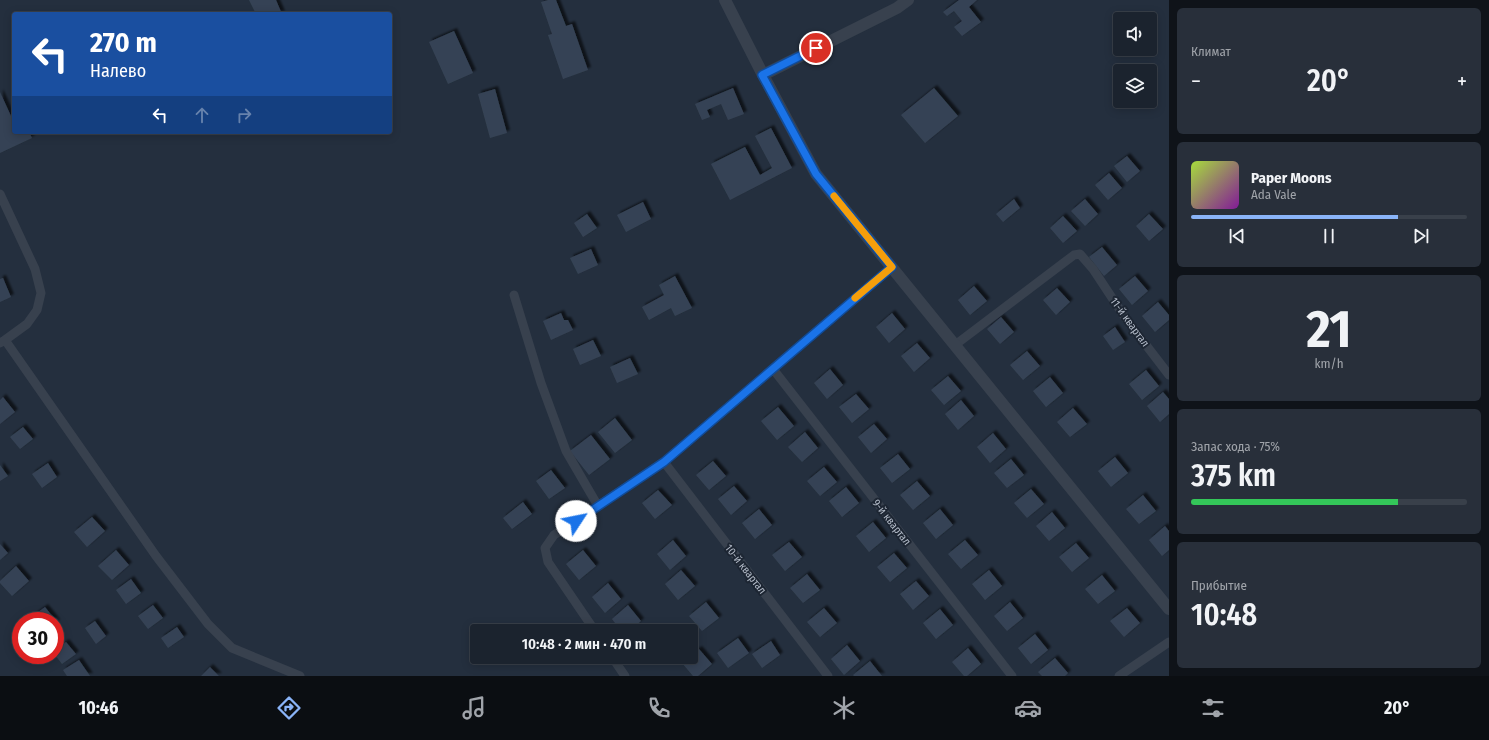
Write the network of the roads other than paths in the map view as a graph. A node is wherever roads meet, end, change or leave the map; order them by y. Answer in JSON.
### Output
{"nodes":[{"id":1,"x":725,"y":0,"type":"edge"},
{"id":2,"x":908,"y":0,"type":"edge"},
{"id":3,"x":762,"y":75,"type":"junction"},
{"id":4,"x":0,"y":194,"type":"edge"},
{"id":5,"x":892,"y":267,"type":"junction"},
{"id":6,"x":514,"y":295,"type":"dead end"},
{"id":7,"x":3,"y":341,"type":"edge"},
{"id":8,"x":955,"y":345,"type":"junction"},
{"id":9,"x":773,"y":369,"type":"junction"},
{"id":10,"x":1169,"y":375,"type":"edge"},
{"id":11,"x":664,"y":462,"type":"junction"},
{"id":12,"x":598,"y":506,"type":"junction"},
{"id":13,"x":1169,"y":609,"type":"edge"},
{"id":14,"x":590,"y":624,"type":"edge"},
{"id":15,"x":1169,"y":642,"type":"edge"},
{"id":16,"x":617,"y":664,"type":"edge"},
{"id":17,"x":300,"y":676,"type":"edge"},
{"id":18,"x":625,"y":676,"type":"edge"},
{"id":19,"x":828,"y":676,"type":"edge"},
{"id":20,"x":1012,"y":676,"type":"edge"},
{"id":21,"x":1119,"y":676,"type":"edge"}],
"edges":[{"from":1,"to":3,"type":"street"},
{"from":2,"to":3,"type":"street"},
{"from":3,"to":5,"type":"street"},
{"from":4,"to":7,"type":"street"},
{"from":5,"to":8,"type":"street"},
{"from":5,"to":9,"type":"street"},
{"from":6,"to":12,"type":"street"},
{"from":7,"to":17,"type":"street"},
{"from":8,"to":10,"type":"street","name":"11-й квартал"},
{"from":8,"to":13,"type":"street"},
{"from":9,"to":11,"type":"street"},
{"from":9,"to":20,"type":"street","name":"9-й квартал"},
{"from":11,"to":12,"type":"street"},
{"from":11,"to":19,"type":"street","name":"10-й квартал"},
{"from":12,"to":14,"type":"street"},
{"from":15,"to":21,"type":"street"},
{"from":16,"to":18,"type":"street"}]}
